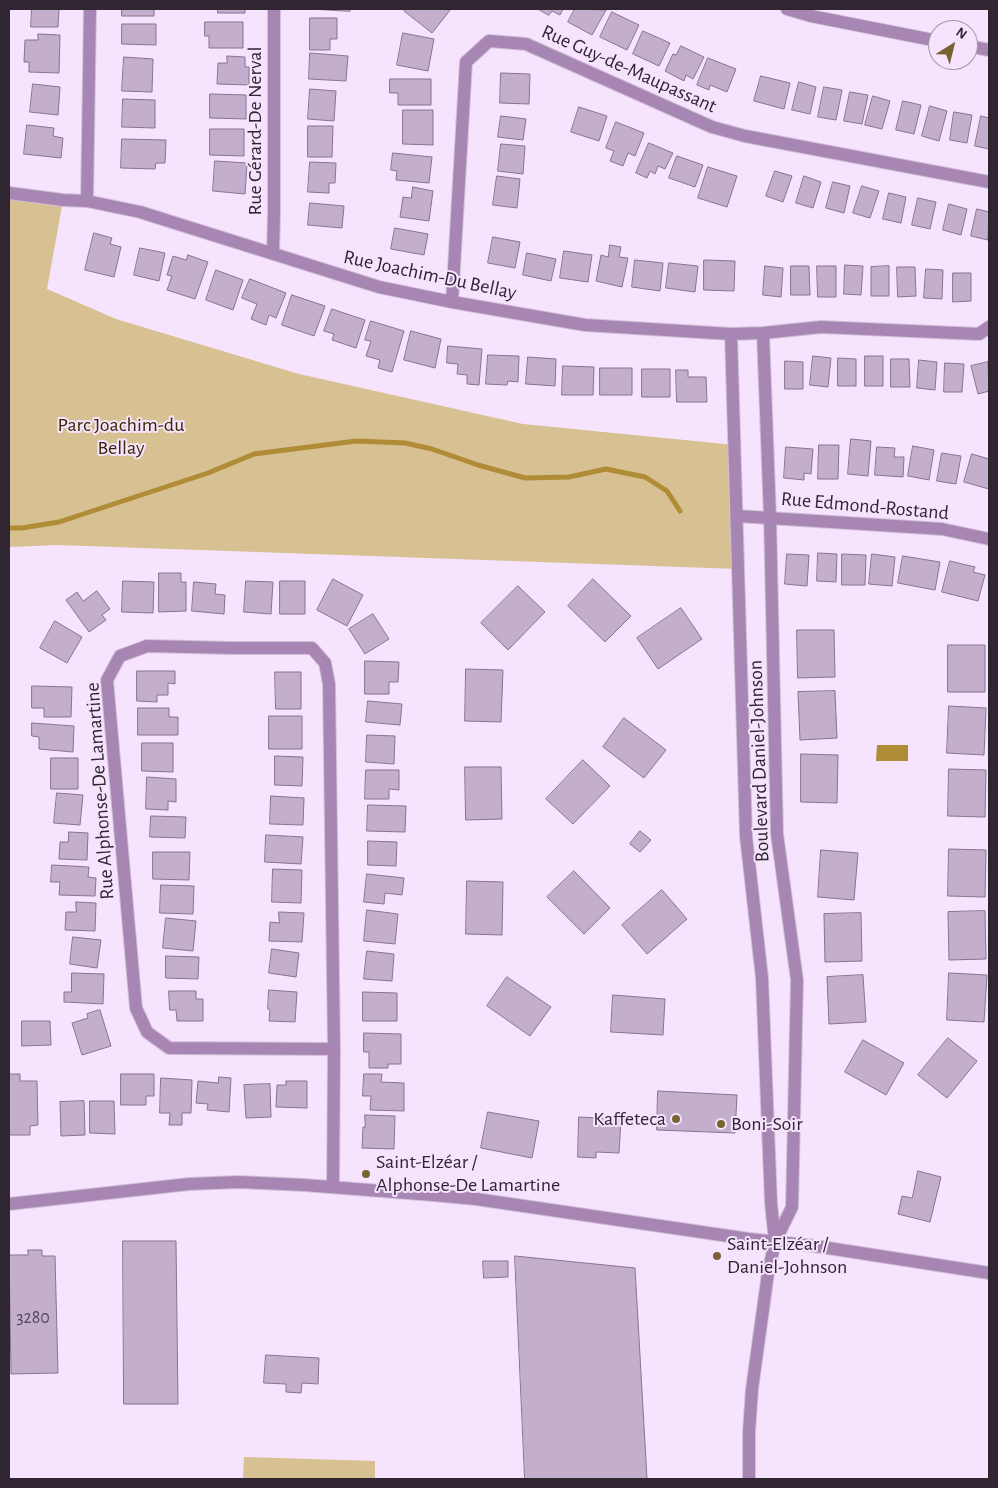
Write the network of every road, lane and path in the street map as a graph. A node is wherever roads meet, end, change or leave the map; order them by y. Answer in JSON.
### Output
{"nodes":[{"id":1,"x":90,"y":9,"type":"edge"},
{"id":2,"x":274,"y":9,"type":"edge"},
{"id":3,"x":787,"y":9,"type":"edge"},
{"id":4,"x":928,"y":39,"type":"edge"},
{"id":5,"x":989,"y":182,"type":"edge"},
{"id":6,"x":9,"y":193,"type":"edge"},
{"id":7,"x":87,"y":202,"type":"junction"},
{"id":8,"x":273,"y":254,"type":"junction"},
{"id":9,"x":452,"y":302,"type":"junction"},
{"id":10,"x":989,"y":326,"type":"edge"},
{"id":11,"x":731,"y":334,"type":"junction"},
{"id":12,"x":763,"y":334,"type":"junction"},
{"id":13,"x":738,"y":516,"type":"junction"},
{"id":14,"x":770,"y":517,"type":"junction"},
{"id":15,"x":989,"y":539,"type":"edge"},
{"id":16,"x":334,"y":1049,"type":"junction"},
{"id":17,"x":332,"y":1187,"type":"junction"},
{"id":18,"x":9,"y":1204,"type":"edge"},
{"id":19,"x":775,"y":1242,"type":"junction"},
{"id":20,"x":989,"y":1273,"type":"edge"},
{"id":21,"x":750,"y":1479,"type":"edge"}],
"edges":[{"from":1,"to":7,"type":"street"},
{"from":2,"to":8,"type":"street","name":"Rue Gérard-De Nerval"},
{"from":3,"to":4,"type":"street"},
{"from":5,"to":9,"type":"street","name":"Rue Guy-de-Maupassant"},
{"from":6,"to":7,"type":"street","name":"Rue Joachim-Du Bellay"},
{"from":7,"to":8,"type":"street","name":"Rue Joachim-Du Bellay"},
{"from":8,"to":9,"type":"street","name":"Rue Joachim-Du Bellay"},
{"from":9,"to":11,"type":"street","name":"Rue Joachim-Du Bellay"},
{"from":10,"to":12,"type":"street"},
{"from":11,"to":12,"type":"street","name":"Rue Joachim-Du Bellay"},
{"from":11,"to":13,"type":"street","name":"Boulevard Daniel-Johnson"},
{"from":12,"to":14,"type":"street","name":"Boulevard Daniel-Johnson"},
{"from":13,"to":14,"type":"street","name":"Rue Edmond-Rostand"},
{"from":13,"to":19,"type":"street","name":"Boulevard Daniel-Johnson"},
{"from":14,"to":15,"type":"street","name":"Rue Edmond-Rostand"},
{"from":14,"to":19,"type":"street","name":"Boulevard Daniel-Johnson"},
{"from":16,"to":16,"type":"street","name":"Rue Alphonse-De Lamartine"},
{"from":16,"to":17,"type":"street","name":"Rue Alphonse-De Lamartine"},
{"from":17,"to":18,"type":"street"},
{"from":17,"to":19,"type":"street"},
{"from":19,"to":20,"type":"street"},
{"from":19,"to":21,"type":"street","name":"Boulevard Daniel-Johnson"}]}
